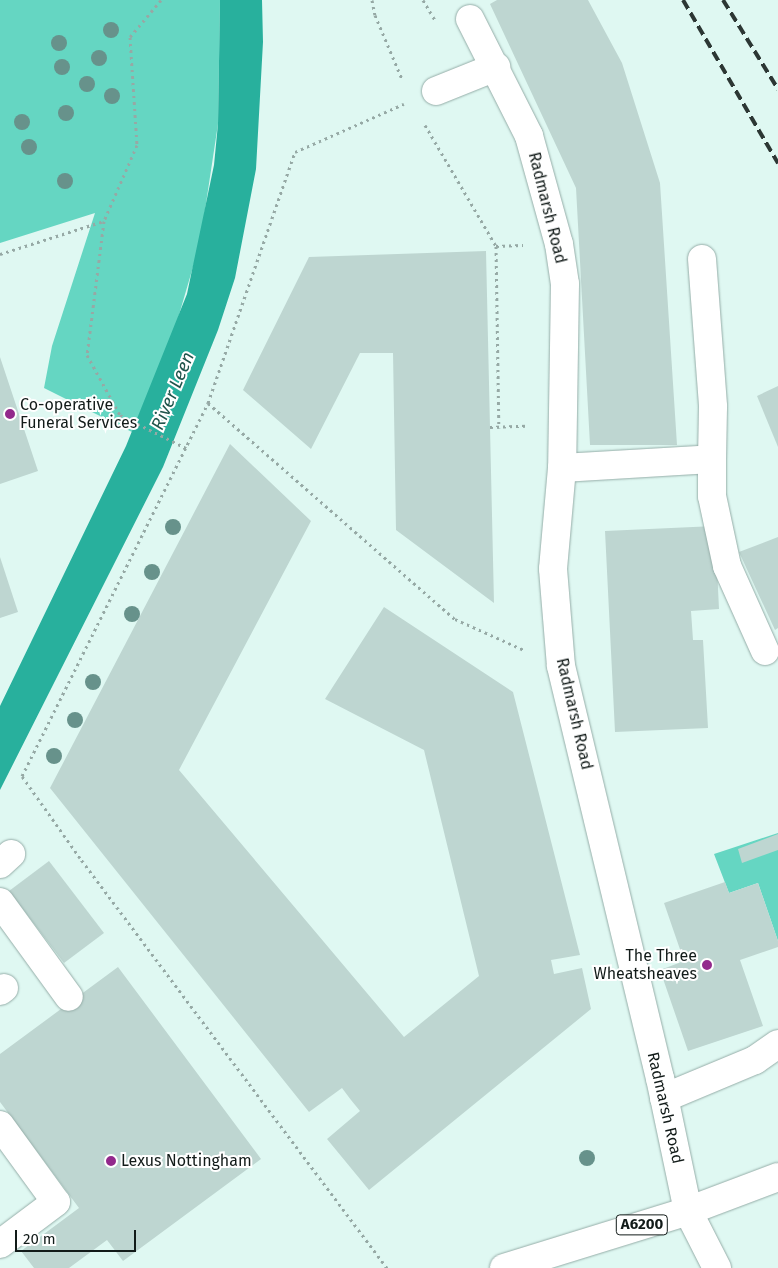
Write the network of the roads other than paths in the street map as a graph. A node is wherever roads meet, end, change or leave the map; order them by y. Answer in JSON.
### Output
{"nodes":[{"id":1,"x":470,"y":19,"type":"dead end"},
{"id":2,"x":496,"y":67,"type":"junction"},
{"id":3,"x":423,"y":96,"type":"road end"},
{"id":4,"x":702,"y":259,"type":"dead end"},
{"id":5,"x":712,"y":459,"type":"junction"},
{"id":6,"x":562,"y":468,"type":"junction"},
{"id":7,"x":765,"y":651,"type":"dead end"},
{"id":8,"x":0,"y":902,"type":"edge"},
{"id":9,"x":69,"y":997,"type":"dead end"},
{"id":10,"x":778,"y":1044,"type":"edge"},
{"id":11,"x":664,"y":1098,"type":"junction"},
{"id":12,"x":0,"y":1125,"type":"edge"},
{"id":13,"x":778,"y":1177,"type":"edge"},
{"id":14,"x":688,"y":1211,"type":"junction"},
{"id":15,"x":0,"y":1244,"type":"edge"},
{"id":16,"x":504,"y":1268,"type":"edge"},
{"id":17,"x":717,"y":1268,"type":"edge"}],
"edges":[{"from":1,"to":2,"type":"street","name":"Radmarsh Road"},
{"from":2,"to":3,"type":"street"},
{"from":2,"to":6,"type":"street","name":"Radmarsh Road"},
{"from":4,"to":5,"type":"street"},
{"from":5,"to":6,"type":"street"},
{"from":5,"to":7,"type":"street"},
{"from":6,"to":11,"type":"street","name":"Radmarsh Road"},
{"from":8,"to":9,"type":"street"},
{"from":10,"to":11,"type":"street"},
{"from":11,"to":14,"type":"street","name":"Radmarsh Road"},
{"from":12,"to":15,"type":"street"},
{"from":13,"to":14,"type":"street","number":"A6200"},
{"from":14,"to":16,"type":"street","number":"A6200"},
{"from":14,"to":17,"type":"street","name":"Radmarsh Road"}]}
